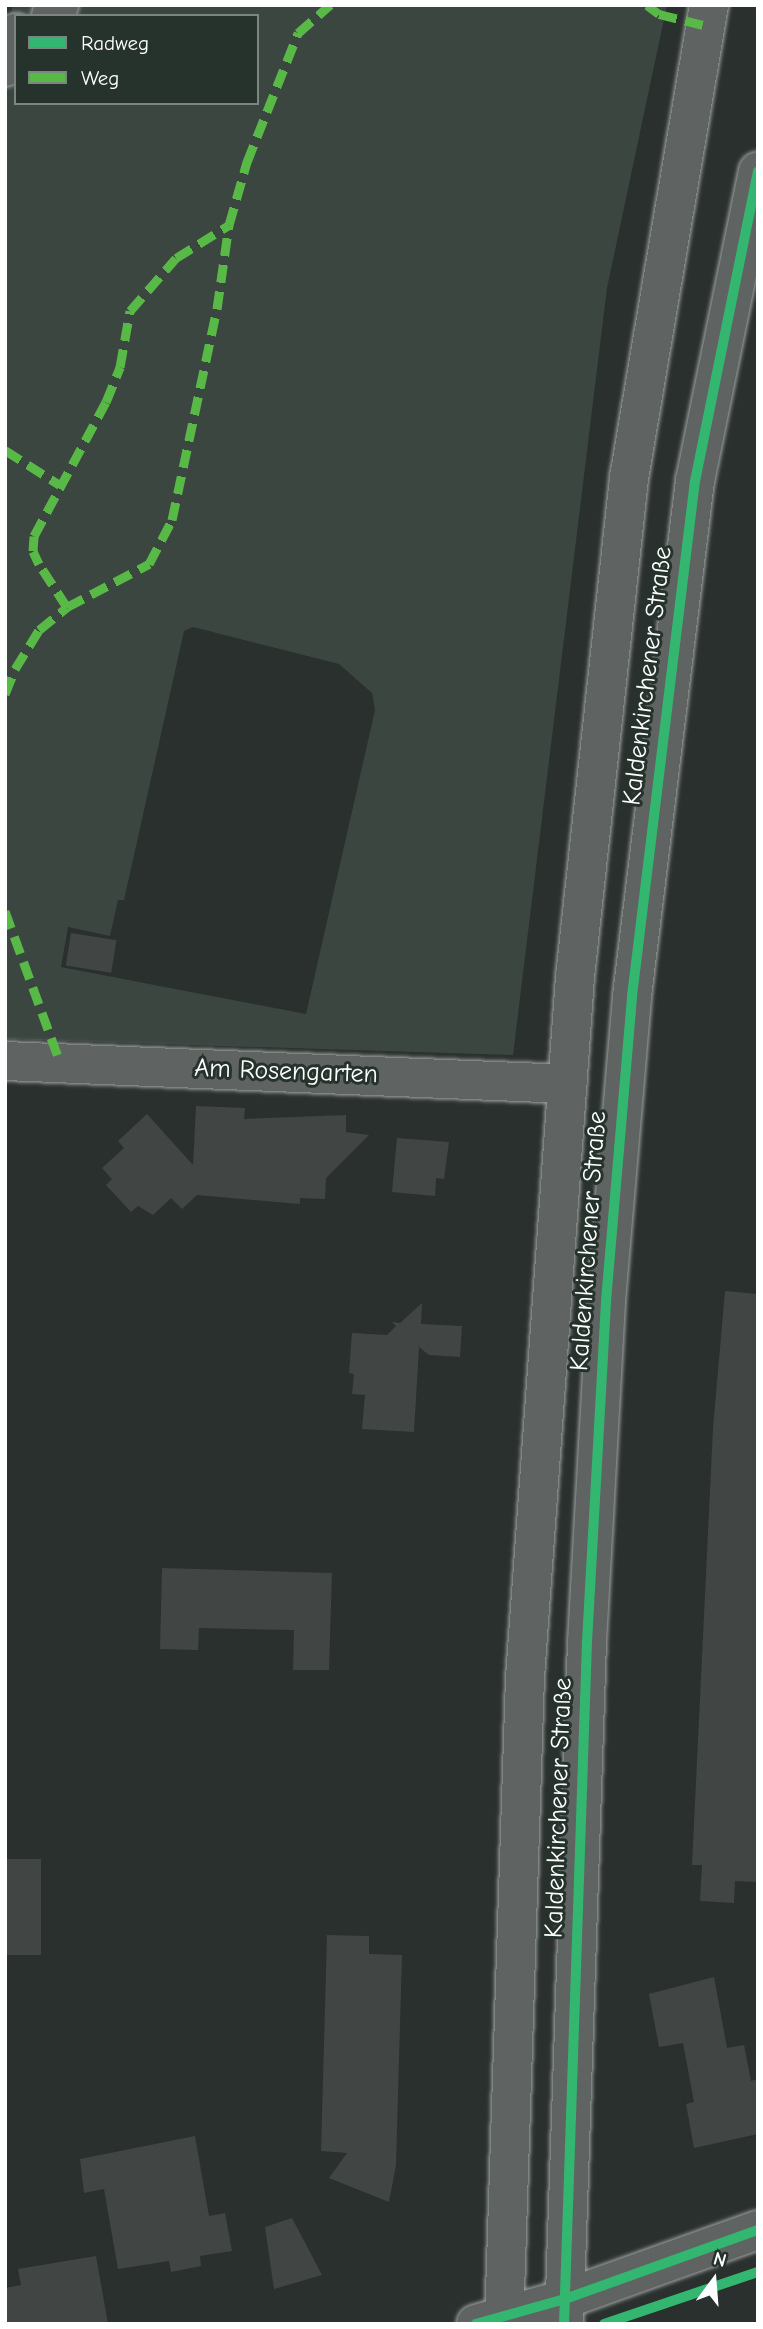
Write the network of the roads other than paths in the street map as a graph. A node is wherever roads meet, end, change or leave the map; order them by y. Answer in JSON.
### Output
{"nodes":[{"id":1,"x":709,"y":5,"type":"edge"},
{"id":2,"x":14,"y":39,"type":"edge"},
{"id":3,"x":5,"y":68,"type":"edge"},
{"id":4,"x":758,"y":171,"type":"edge"},
{"id":5,"x":5,"y":1061,"type":"edge"},
{"id":6,"x":568,"y":1084,"type":"junction"},
{"id":7,"x":758,"y":2230,"type":"edge"},
{"id":8,"x":565,"y":2311,"type":"edge"},
{"id":9,"x":495,"y":2321,"type":"edge"}],
"edges":[{"from":1,"to":6,"type":"main road","name":"Kaldenkirchener Straße"},
{"from":2,"to":3,"type":"main road"},
{"from":4,"to":8,"type":"main road","name":"Kaldenkirchener Straße"},
{"from":5,"to":6,"type":"main road","name":"Am Rosengarten"},
{"from":6,"to":9,"type":"main road","name":"Kaldenkirchener Straße"},
{"from":7,"to":8,"type":"main road"},
{"from":8,"to":9,"type":"main road"}]}
